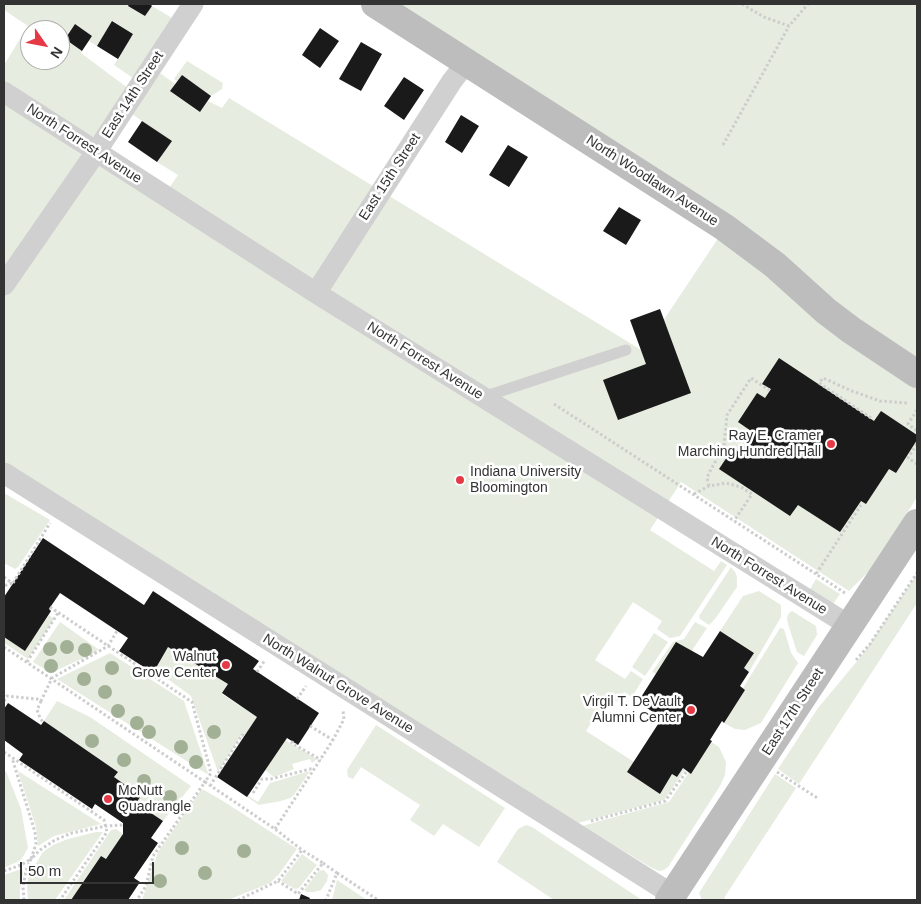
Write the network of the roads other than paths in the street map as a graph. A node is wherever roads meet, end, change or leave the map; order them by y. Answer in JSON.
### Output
{"nodes":[{"id":1,"x":193,"y":4,"type":"edge"},
{"id":2,"x":375,"y":4,"type":"edge"},
{"id":3,"x":466,"y":62,"type":"junction"},
{"id":4,"x":4,"y":92,"type":"edge"},
{"id":5,"x":96,"y":152,"type":"junction"},
{"id":6,"x":4,"y":285,"type":"edge"},
{"id":7,"x":316,"y":293,"type":"junction"},
{"id":8,"x":626,"y":350,"type":"dead end"},
{"id":9,"x":917,"y":374,"type":"edge"},
{"id":10,"x":484,"y":397,"type":"junction"},
{"id":11,"x":4,"y":473,"type":"edge"},
{"id":12,"x":917,"y":523,"type":"edge"},
{"id":13,"x":850,"y":626,"type":"junction"},
{"id":14,"x":671,"y":897,"type":"edge"}],
"edges":[{"from":1,"to":5,"type":"street","name":"East 14th Street"},
{"from":2,"to":3,"type":"street","name":"North Woodlawn Avenue"},
{"from":3,"to":7,"type":"street","name":"East 15th Street"},
{"from":3,"to":9,"type":"street","name":"North Woodlawn Avenue"},
{"from":4,"to":5,"type":"street","name":"North Forrest Avenue"},
{"from":5,"to":6,"type":"street","name":"East 14th Street"},
{"from":5,"to":7,"type":"street","name":"North Forrest Avenue"},
{"from":7,"to":10,"type":"street","name":"North Forrest Avenue"},
{"from":8,"to":10,"type":"lane"},
{"from":10,"to":13,"type":"street","name":"North Forrest Avenue"},
{"from":11,"to":14,"type":"street","name":"North Walnut Grove Avenue"},
{"from":12,"to":13,"type":"street","name":"East 17th Street"},
{"from":13,"to":14,"type":"street","name":"East 17th Street"}]}
